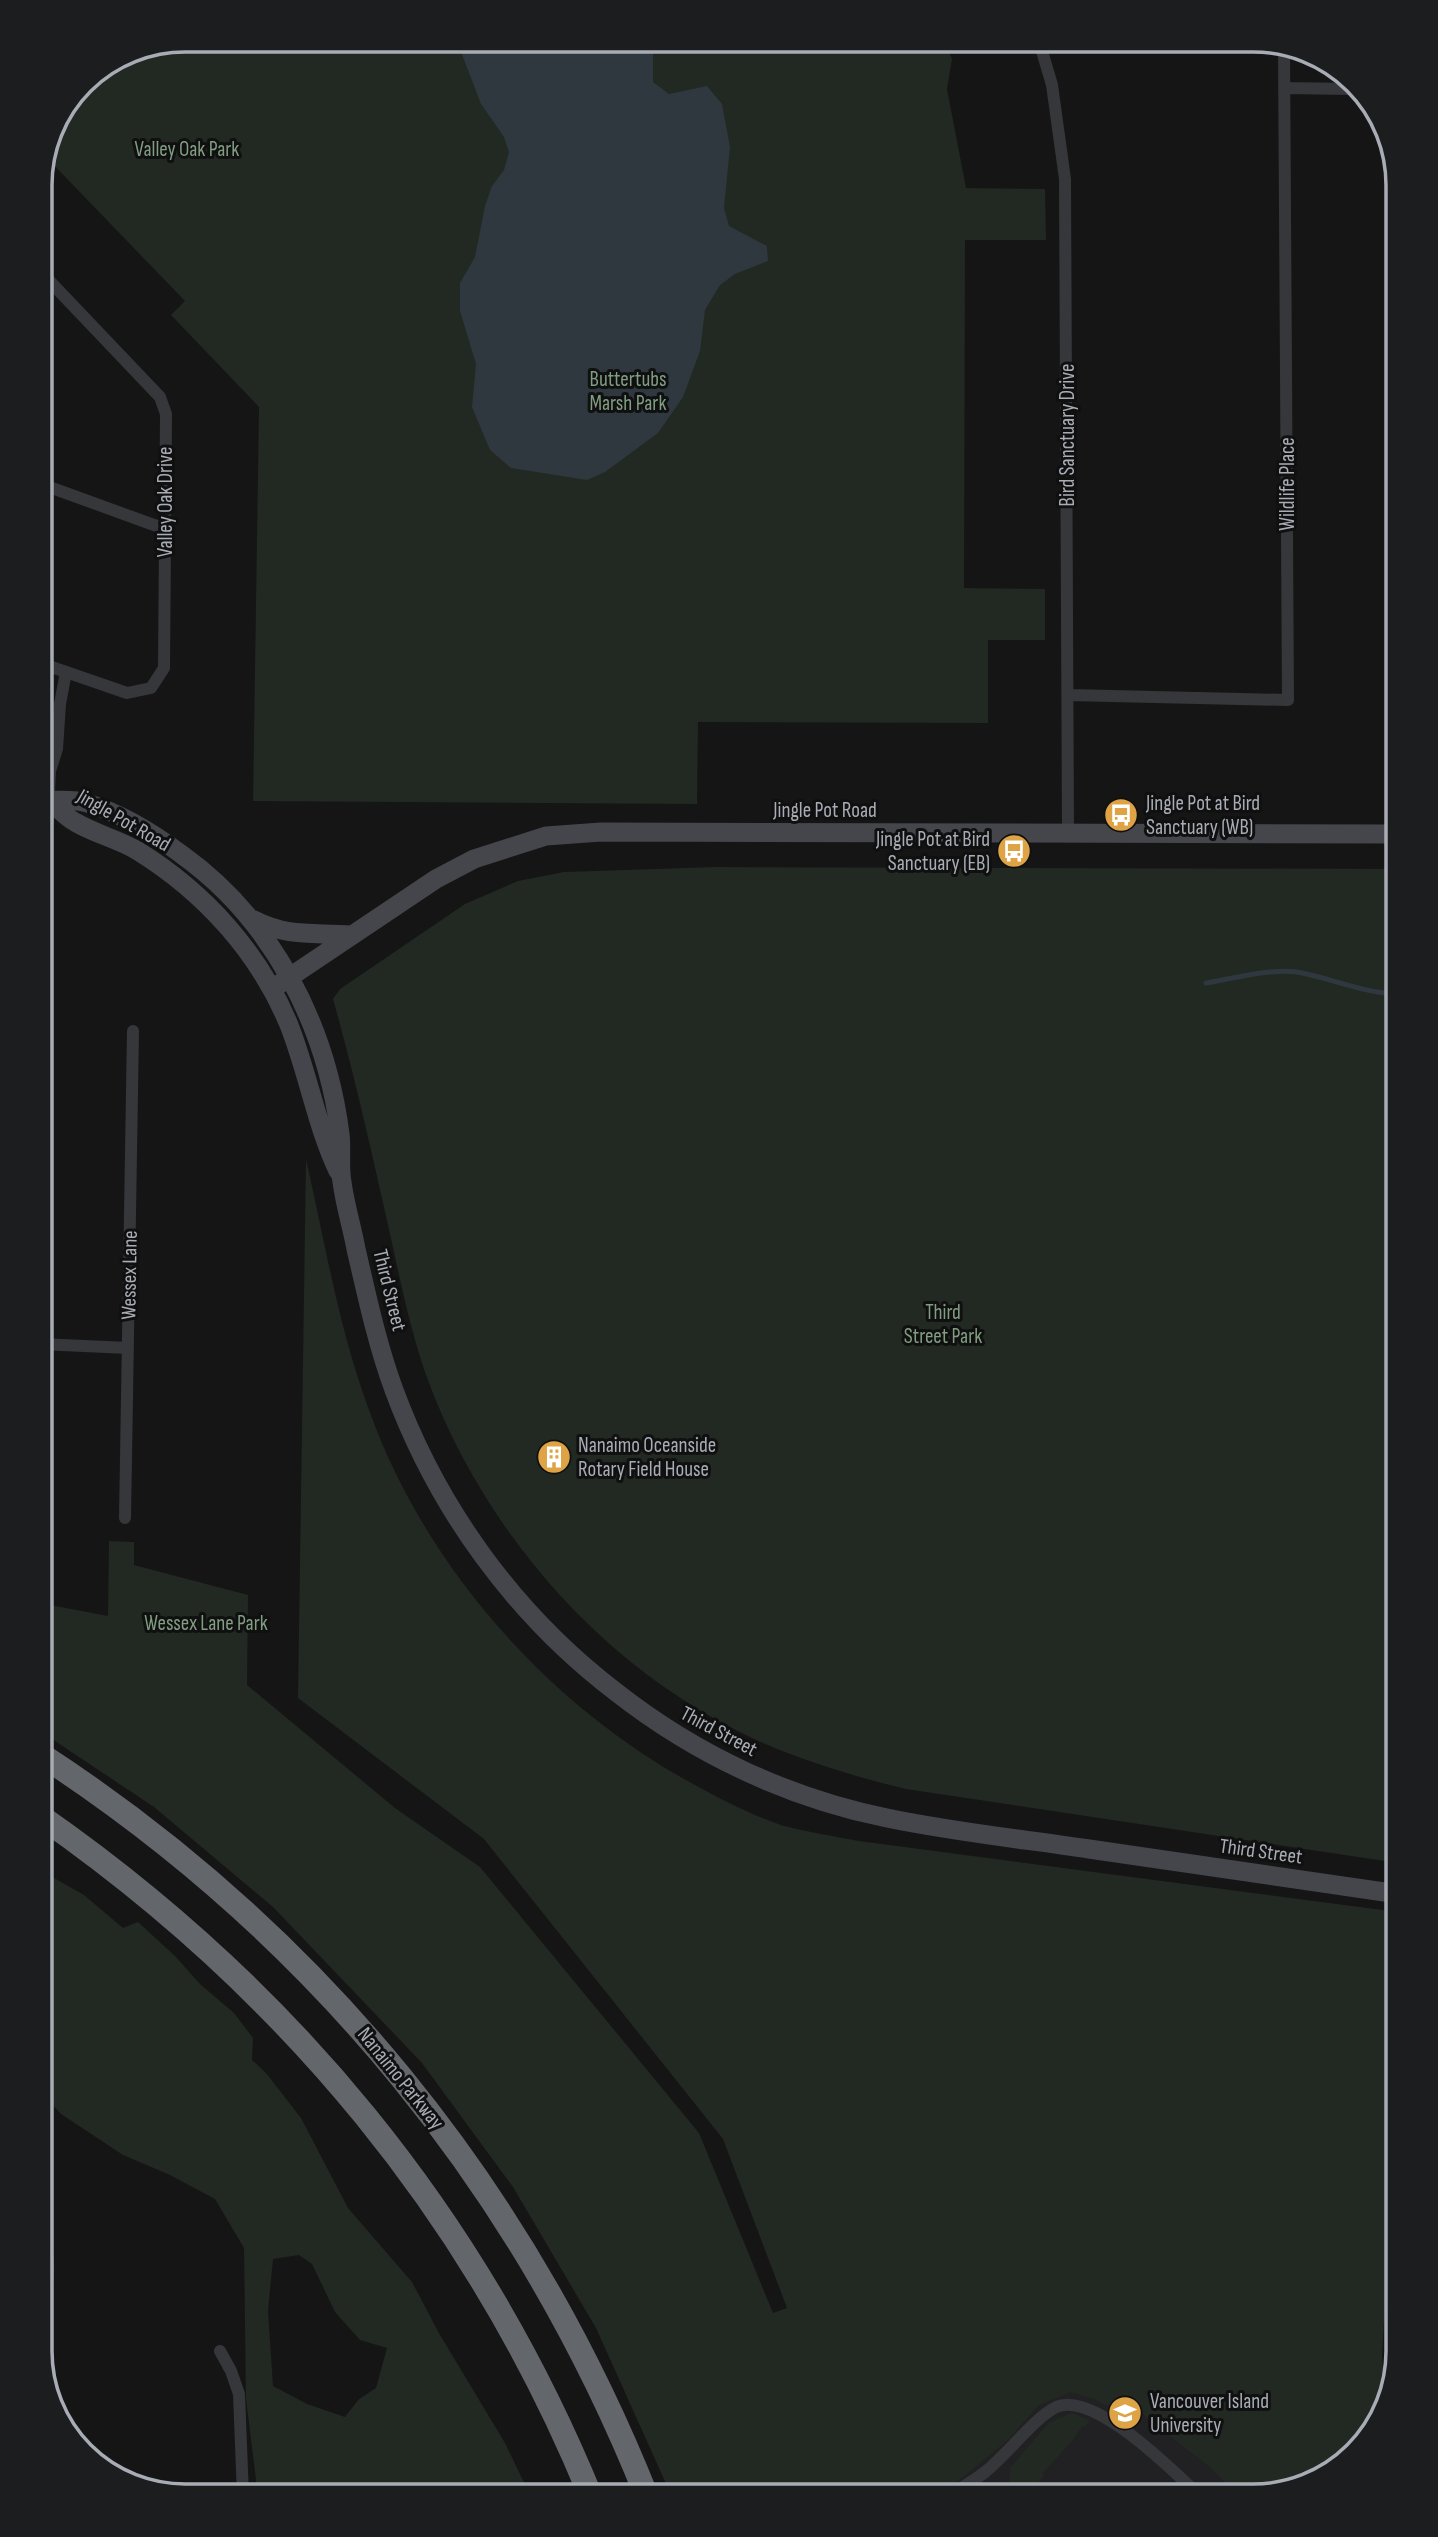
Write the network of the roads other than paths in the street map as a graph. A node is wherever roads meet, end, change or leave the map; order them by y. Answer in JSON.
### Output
{"nodes":[{"id":1,"x":1043,"y":53,"type":"edge"},
{"id":2,"x":1284,"y":57,"type":"edge"},
{"id":3,"x":1284,"y":88,"type":"junction"},
{"id":4,"x":1343,"y":89,"type":"edge"},
{"id":5,"x":53,"y":285,"type":"edge"},
{"id":6,"x":53,"y":489,"type":"edge"},
{"id":7,"x":165,"y":529,"type":"junction"},
{"id":8,"x":53,"y":667,"type":"edge"},
{"id":9,"x":66,"y":672,"type":"junction"},
{"id":10,"x":1069,"y":695,"type":"junction"},
{"id":11,"x":53,"y":762,"type":"edge"},
{"id":12,"x":53,"y":799,"type":"edge"},
{"id":13,"x":53,"y":805,"type":"edge"},
{"id":14,"x":1068,"y":832,"type":"junction"},
{"id":15,"x":1386,"y":834,"type":"edge"},
{"id":16,"x":249,"y":918,"type":"junction"},
{"id":17,"x":351,"y":934,"type":"junction"},
{"id":18,"x":290,"y":976,"type":"junction"},
{"id":19,"x":272,"y":989,"type":"junction"},
{"id":20,"x":133,"y":1031,"type":"dead end"},
{"id":21,"x":341,"y":1178,"type":"junction"},
{"id":22,"x":52,"y":1345,"type":"edge"},
{"id":23,"x":128,"y":1348,"type":"junction"},
{"id":24,"x":125,"y":1518,"type":"dead end"},
{"id":25,"x":52,"y":1763,"type":"edge"},
{"id":26,"x":52,"y":1825,"type":"edge"},
{"id":27,"x":1386,"y":1892,"type":"edge"},
{"id":28,"x":220,"y":2351,"type":"dead end"},
{"id":29,"x":242,"y":2484,"type":"edge"},
{"id":30,"x":585,"y":2484,"type":"edge"},
{"id":31,"x":641,"y":2484,"type":"edge"},
{"id":32,"x":969,"y":2484,"type":"edge"},
{"id":33,"x":1187,"y":2484,"type":"edge"}],
"edges":[{"from":1,"to":10,"type":"street","name":"Bird Sanctuary Drive"},
{"from":2,"to":3,"type":"street","name":"Wildlife Place"},
{"from":3,"to":4,"type":"street"},
{"from":3,"to":10,"type":"street","name":"Wildlife Place"},
{"from":5,"to":7,"type":"street","name":"Valley Oak Drive"},
{"from":6,"to":7,"type":"street"},
{"from":7,"to":9,"type":"street","name":"Valley Oak Drive"},
{"from":8,"to":9,"type":"street","name":"Valley Oak Drive"},
{"from":9,"to":11,"type":"street"},
{"from":10,"to":14,"type":"street","name":"Bird Sanctuary Drive"},
{"from":12,"to":16,"type":"main road","name":"Jingle Pot Road"},
{"from":13,"to":19,"type":"main road","name":"Jingle Pot Road"},
{"from":14,"to":15,"type":"main road","name":"Jingle Pot Road"},
{"from":14,"to":17,"type":"main road","name":"Jingle Pot Road"},
{"from":16,"to":17,"type":"main road"},
{"from":16,"to":18,"type":"main road","name":"Jingle Pot Road"},
{"from":17,"to":18,"type":"main road","name":"Jingle Pot Road"},
{"from":18,"to":19,"type":"main road","name":"Jingle Pot Road"},
{"from":18,"to":21,"type":"main road","name":"Third Street"},
{"from":19,"to":21,"type":"main road","name":"Third Street"},
{"from":20,"to":23,"type":"street","name":"Wessex Lane"},
{"from":21,"to":27,"type":"main road","name":"Third Street"},
{"from":22,"to":23,"type":"street"},
{"from":23,"to":24,"type":"street","name":"Wessex Lane"},
{"from":25,"to":31,"type":"highway","name":"Nanaimo Parkway"},
{"from":26,"to":30,"type":"highway"},
{"from":28,"to":29,"type":"street"},
{"from":32,"to":33,"type":"street"}]}
